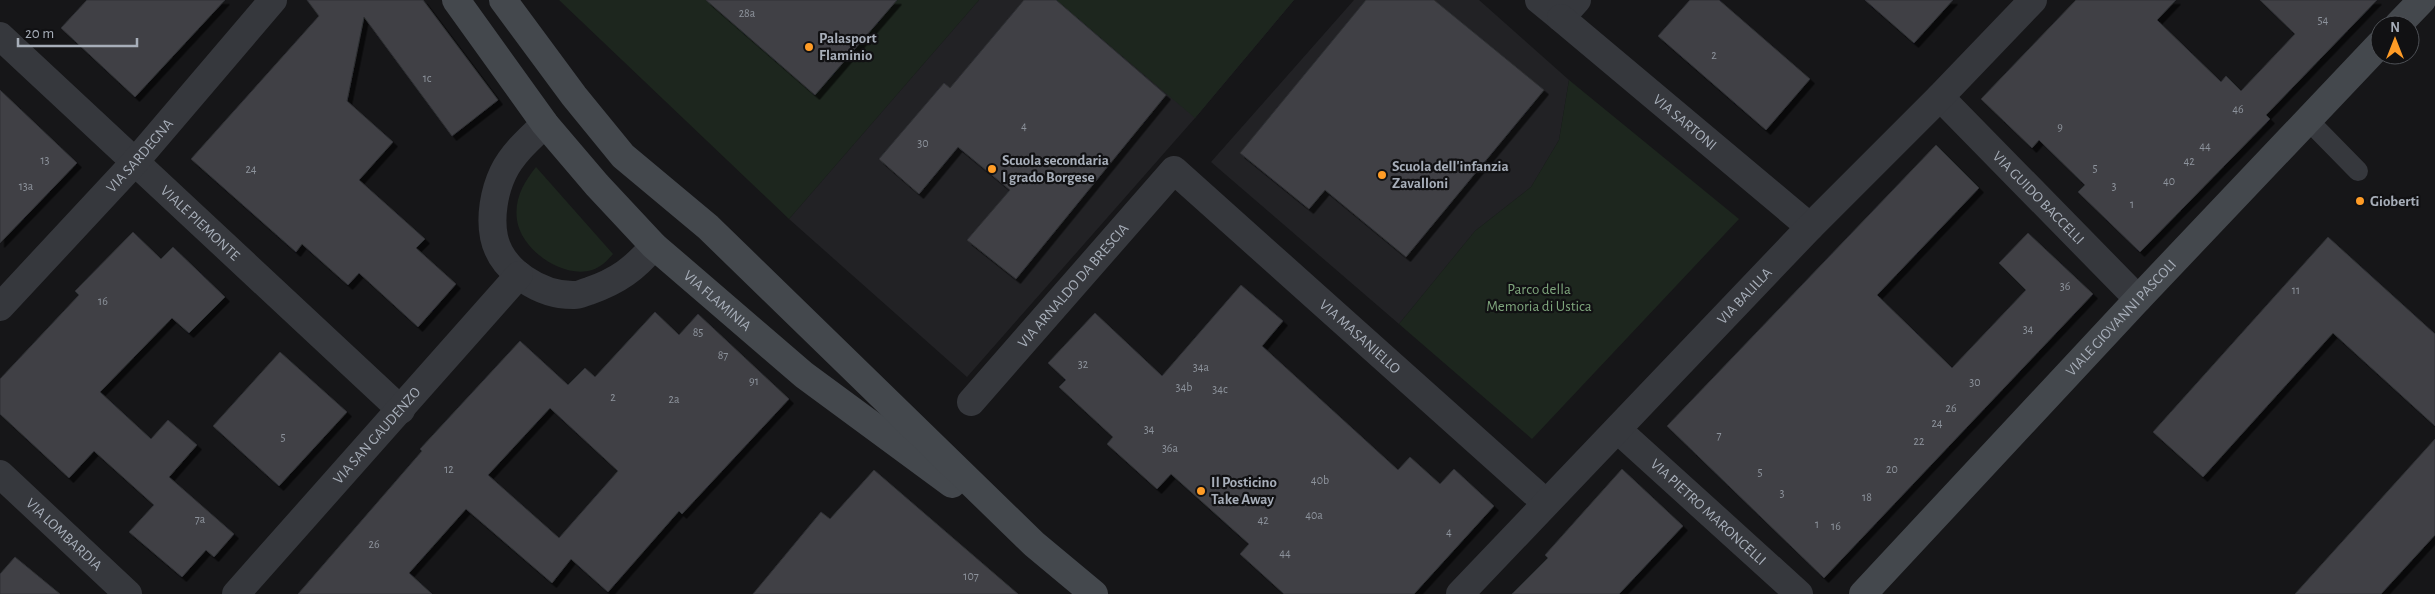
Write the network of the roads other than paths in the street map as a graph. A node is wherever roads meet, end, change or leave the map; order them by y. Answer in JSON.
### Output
{"nodes":[{"id":1,"x":273,"y":0,"type":"edge"},
{"id":2,"x":456,"y":0,"type":"edge"},
{"id":3,"x":503,"y":0,"type":"edge"},
{"id":4,"x":1539,"y":0,"type":"edge"},
{"id":5,"x":2033,"y":0,"type":"edge"},
{"id":6,"x":2422,"y":0,"type":"edge"},
{"id":7,"x":1569,"y":9,"type":"edge"},
{"id":8,"x":2408,"y":15,"type":"edge"},
{"id":9,"x":0,"y":36,"type":"edge"},
{"id":10,"x":2370,"y":55,"type":"edge"},
{"id":11,"x":1940,"y":97,"type":"junction"},
{"id":12,"x":2308,"y":120,"type":"junction"},
{"id":13,"x":544,"y":124,"type":"junction"},
{"id":14,"x":134,"y":163,"type":"junction"},
{"id":15,"x":1174,"y":170,"type":"joint"},
{"id":16,"x":2358,"y":171,"type":"dead end"},
{"id":17,"x":1810,"y":227,"type":"junction"},
{"id":18,"x":654,"y":246,"type":"junction"},
{"id":19,"x":519,"y":275,"type":"junction"},
{"id":20,"x":2138,"y":299,"type":"junction"},
{"id":21,"x":0,"y":307,"type":"edge"},
{"id":22,"x":971,"y":402,"type":"dead end"},
{"id":23,"x":400,"y":410,"type":"junction"},
{"id":24,"x":1618,"y":430,"type":"junction"},
{"id":25,"x":0,"y":474,"type":"edge"},
{"id":26,"x":1546,"y":503,"type":"junction"},
{"id":27,"x":1034,"y":544,"type":"junction"},
{"id":28,"x":128,"y":594,"type":"edge"},
{"id":29,"x":236,"y":594,"type":"edge"},
{"id":30,"x":1094,"y":594,"type":"edge"},
{"id":31,"x":1460,"y":594,"type":"edge"},
{"id":32,"x":1800,"y":594,"type":"edge"},
{"id":33,"x":1863,"y":594,"type":"edge"}],
"edges":[{"from":1,"to":14,"type":"street","name":"VIA SARDEGNA"},
{"from":2,"to":13,"type":"street","name":"VIA FLAMINIA"},
{"from":3,"to":27,"type":"street","name":"VIA FLAMINIA"},
{"from":4,"to":7,"type":"street"},
{"from":5,"to":11,"type":"street","name":"VIA BALILLA"},
{"from":6,"to":8,"type":"street"},
{"from":7,"to":17,"type":"street","name":"VIA SARTONI"},
{"from":9,"to":14,"type":"street","name":"VIALE PIEMONTE"},
{"from":10,"to":12,"type":"street","name":"VIALE GIOVANNI PASCOLI"},
{"from":11,"to":17,"type":"street","name":"VIA BALILLA"},
{"from":11,"to":20,"type":"street","name":"VIA GUIDO BACCELLI"},
{"from":12,"to":16,"type":"lane"},
{"from":12,"to":20,"type":"street","name":"VIALE GIOVANNI PASCOLI"},
{"from":13,"to":18,"type":"street","name":"VIA FLAMINIA"},
{"from":13,"to":19,"type":"street"},
{"from":14,"to":21,"type":"street","name":"VIA SARDEGNA"},
{"from":14,"to":23,"type":"street","name":"VIALE PIEMONTE"},
{"from":15,"to":22,"type":"street","name":"VIA ARNALDO DA BRESCIA"},
{"from":15,"to":26,"type":"street","name":"VIA MASANIELLO"},
{"from":17,"to":24,"type":"street","name":"VIA BALILLA"},
{"from":18,"to":19,"type":"street"},
{"from":18,"to":27,"type":"street","name":"VIA FLAMINIA"},
{"from":19,"to":23,"type":"street","name":"VIA SAN GAUDENZO"},
{"from":20,"to":33,"type":"street","name":"VIALE GIOVANNI PASCOLI"},
{"from":23,"to":29,"type":"street","name":"VIA SAN GAUDENZO"},
{"from":24,"to":26,"type":"street","name":"VIA BALILLA"},
{"from":24,"to":32,"type":"street","name":"VIA PIETRO MARONCELLI"},
{"from":25,"to":28,"type":"street","name":"VIA LOMBARDIA"},
{"from":26,"to":31,"type":"street","name":"VIA BALILLA"},
{"from":27,"to":30,"type":"street","name":"VIA FLAMINIA"}]}
